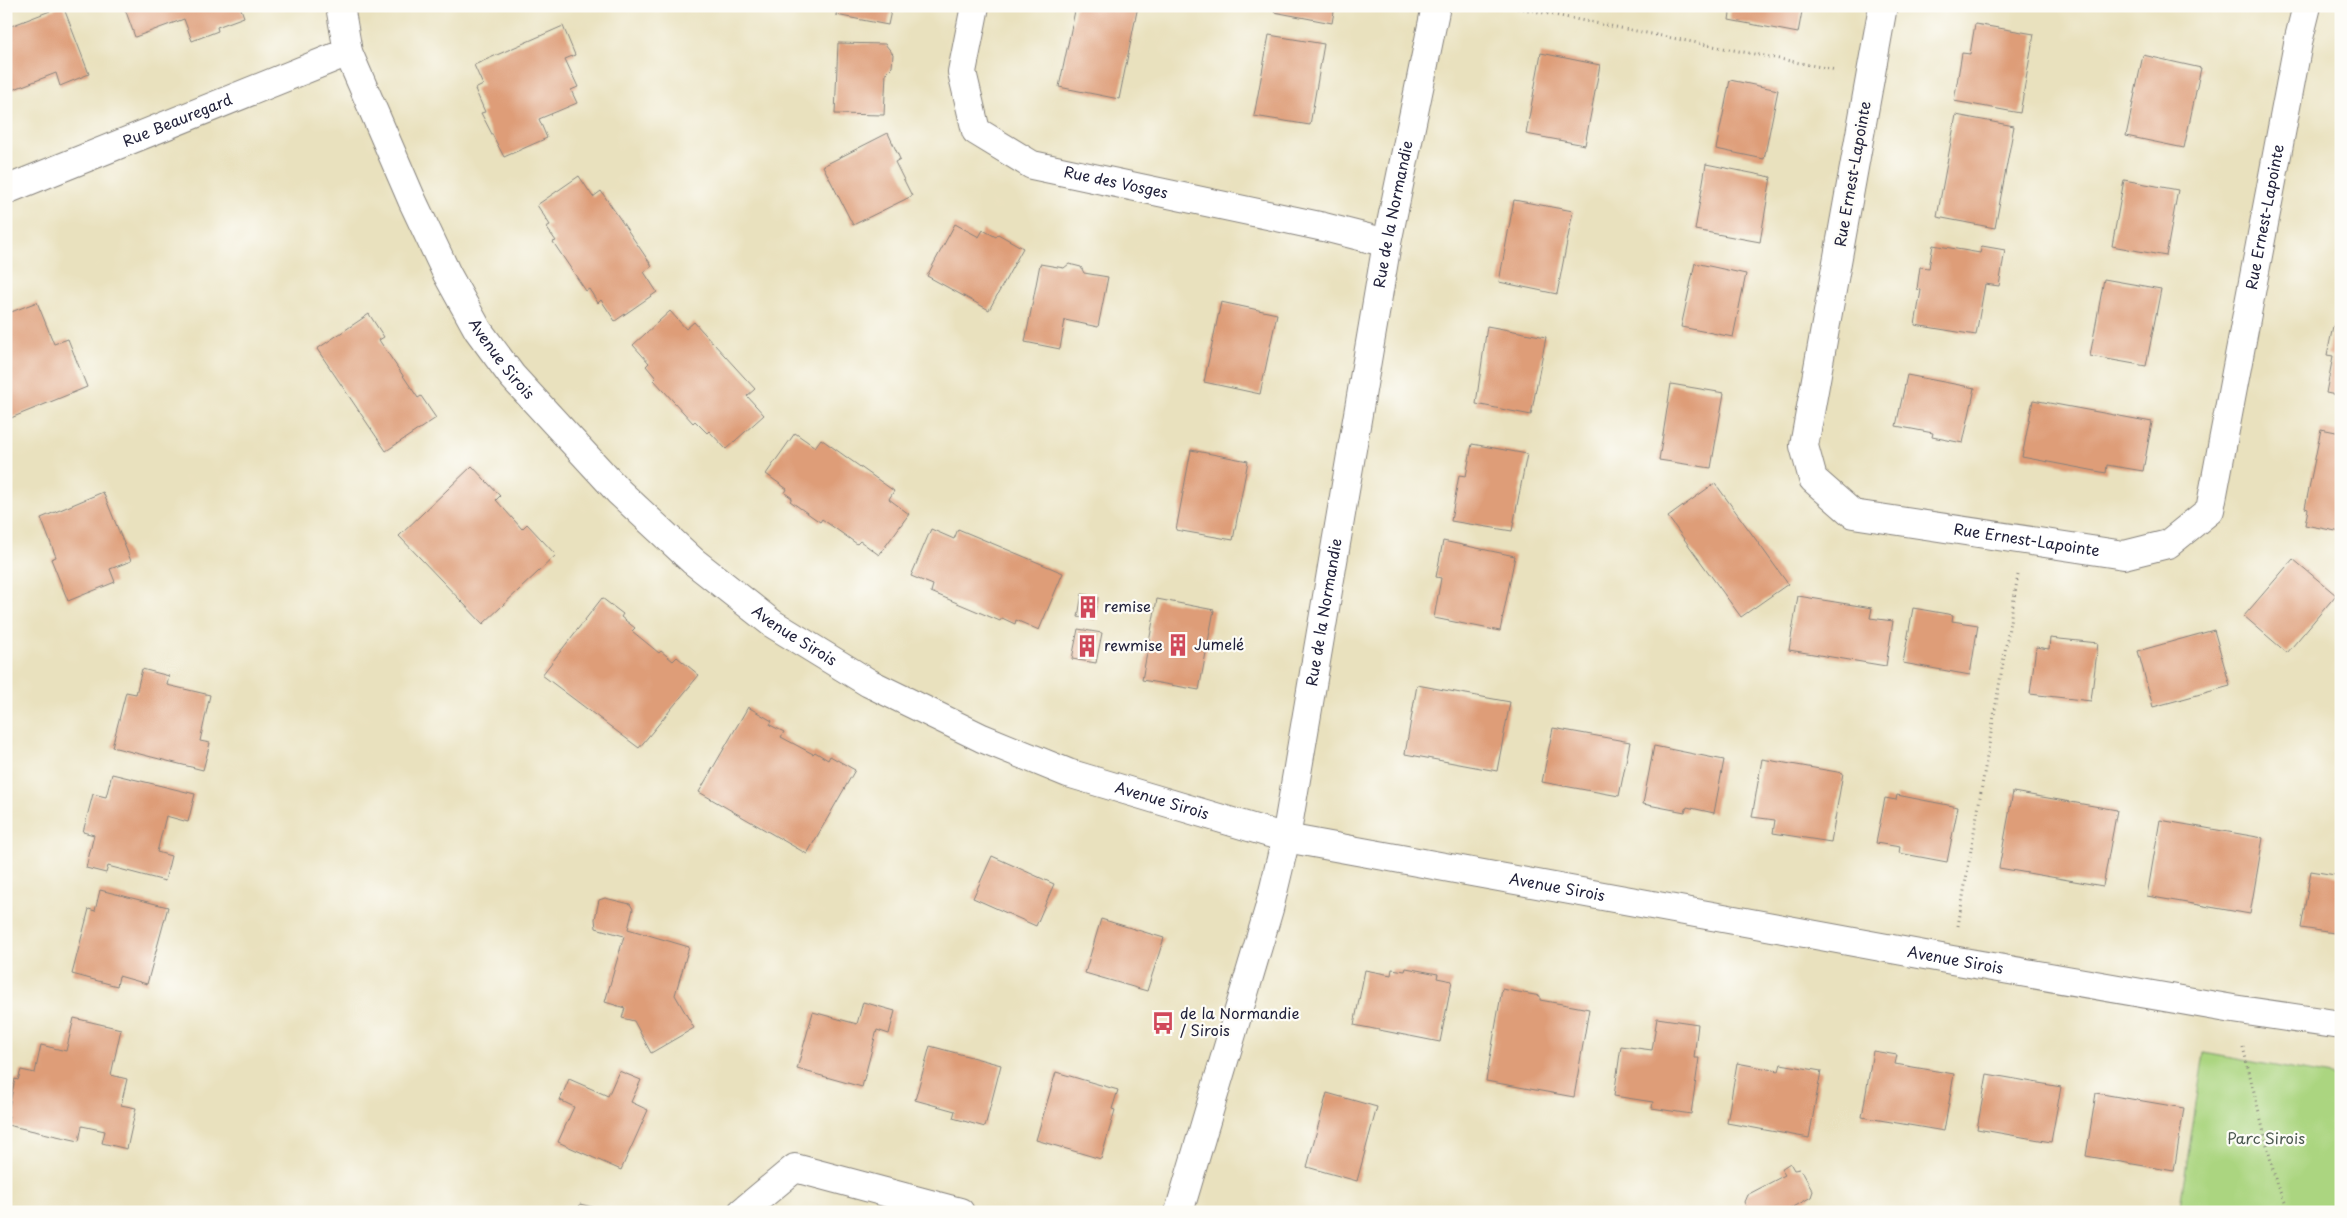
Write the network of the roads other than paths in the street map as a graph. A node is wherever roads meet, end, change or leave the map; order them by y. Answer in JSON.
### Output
{"nodes":[{"id":1,"x":340,"y":6,"type":"edge"},
{"id":2,"x":975,"y":6,"type":"edge"},
{"id":3,"x":1436,"y":6,"type":"edge"},
{"id":4,"x":1884,"y":6,"type":"edge"},
{"id":5,"x":2307,"y":6,"type":"edge"},
{"id":6,"x":348,"y":52,"type":"junction"},
{"id":7,"x":6,"y":190,"type":"edge"},
{"id":8,"x":1387,"y":243,"type":"junction"},
{"id":9,"x":1286,"y":838,"type":"junction"},
{"id":10,"x":2341,"y":1025,"type":"edge"},
{"id":11,"x":742,"y":1212,"type":"edge"},
{"id":12,"x":960,"y":1212,"type":"edge"},
{"id":13,"x":1179,"y":1212,"type":"edge"}],
"edges":[{"from":1,"to":6,"type":"street","name":"Avenue Sirois"},
{"from":2,"to":8,"type":"street","name":"Rue des Vosges"},
{"from":3,"to":8,"type":"street","name":"Rue de la Normandie"},
{"from":4,"to":5,"type":"street","name":"Rue Ernest-Lapointe"},
{"from":6,"to":7,"type":"street","name":"Rue Beauregard"},
{"from":6,"to":9,"type":"street","name":"Avenue Sirois"},
{"from":8,"to":9,"type":"street","name":"Rue de la Normandie"},
{"from":9,"to":10,"type":"street","name":"Avenue Sirois"},
{"from":9,"to":13,"type":"street","name":"Rue de la Normandie"},
{"from":11,"to":12,"type":"street"}]}
